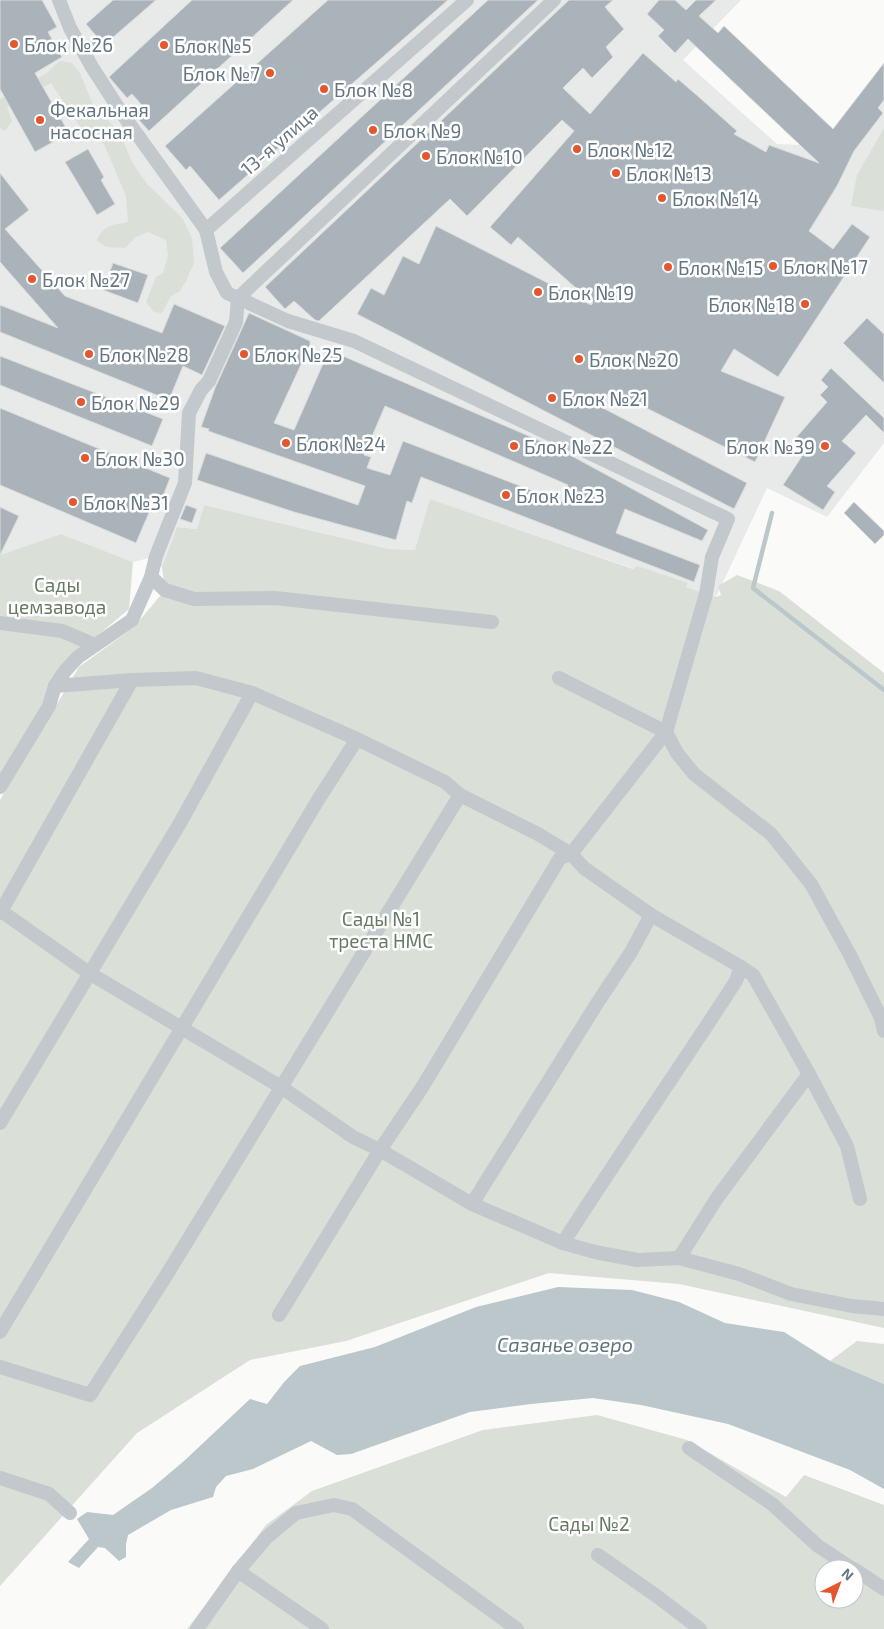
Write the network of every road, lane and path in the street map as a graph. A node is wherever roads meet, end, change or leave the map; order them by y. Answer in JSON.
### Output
{"nodes":[{"id":1,"x":59,"y":0,"type":"edge"},
{"id":2,"x":466,"y":0,"type":"edge"},
{"id":3,"x":554,"y":0,"type":"edge"},
{"id":4,"x":206,"y":230,"type":"junction"},
{"id":5,"x":238,"y":298,"type":"junction"},
{"id":6,"x":151,"y":577,"type":"junction"},
{"id":7,"x":492,"y":622,"type":"dead end"},
{"id":8,"x":0,"y":623,"type":"edge"},
{"id":9,"x":95,"y":645,"type":"junction"},
{"id":10,"x":559,"y":678,"type":"dead end"},
{"id":11,"x":132,"y":680,"type":"junction"},
{"id":12,"x":55,"y":686,"type":"junction"},
{"id":13,"x":252,"y":693,"type":"junction"},
{"id":14,"x":666,"y":732,"type":"junction"},
{"id":15,"x":357,"y":739,"type":"junction"},
{"id":16,"x":1,"y":782,"type":"edge"},
{"id":17,"x":460,"y":795,"type":"junction"},
{"id":18,"x":571,"y":854,"type":"junction"},
{"id":19,"x":1,"y":912,"type":"edge"},
{"id":20,"x":651,"y":915,"type":"junction"},
{"id":21,"x":741,"y":967,"type":"junction"},
{"id":22,"x":89,"y":973,"type":"junction"},
{"id":23,"x":182,"y":1028,"type":"junction"},
{"id":24,"x":884,"y":1031,"type":"edge"},
{"id":25,"x":809,"y":1074,"type":"junction"},
{"id":26,"x":281,"y":1087,"type":"junction"},
{"id":27,"x":0,"y":1122,"type":"edge"},
{"id":28,"x":380,"y":1150,"type":"junction"},
{"id":29,"x":860,"y":1199,"type":"dead end"},
{"id":30,"x":472,"y":1204,"type":"junction"},
{"id":31,"x":563,"y":1243,"type":"junction"},
{"id":32,"x":679,"y":1258,"type":"junction"},
{"id":33,"x":884,"y":1310,"type":"edge"},
{"id":34,"x":279,"y":1315,"type":"dead end"},
{"id":35,"x":0,"y":1332,"type":"edge"},
{"id":36,"x":0,"y":1367,"type":"edge"},
{"id":37,"x":689,"y":1448,"type":"dead end"},
{"id":38,"x":0,"y":1478,"type":"edge"},
{"id":39,"x":70,"y":1514,"type":"dead end"},
{"id":40,"x":598,"y":1555,"type":"dead end"},
{"id":41,"x":838,"y":1559,"type":"edge"},
{"id":42,"x":238,"y":1571,"type":"junction"},
{"id":43,"x":864,"y":1576,"type":"edge"},
{"id":44,"x":884,"y":1589,"type":"edge"},
{"id":45,"x":197,"y":1629,"type":"edge"},
{"id":46,"x":322,"y":1629,"type":"edge"},
{"id":47,"x":517,"y":1629,"type":"edge"},
{"id":48,"x":700,"y":1629,"type":"edge"}],
"edges":[{"from":1,"to":4,"type":"lane"},
{"from":2,"to":4,"type":"lane","name":"13-я улица"},
{"from":3,"to":5,"type":"lane"},
{"from":4,"to":5,"type":"lane"},
{"from":5,"to":6,"type":"lane"},
{"from":5,"to":14,"type":"lane"},
{"from":6,"to":7,"type":"lane"},
{"from":6,"to":9,"type":"lane"},
{"from":8,"to":9,"type":"lane"},
{"from":9,"to":12,"type":"lane"},
{"from":10,"to":14,"type":"lane"},
{"from":11,"to":12,"type":"lane"},
{"from":11,"to":13,"type":"lane"},
{"from":11,"to":19,"type":"lane"},
{"from":12,"to":16,"type":"lane"},
{"from":13,"to":15,"type":"lane"},
{"from":13,"to":22,"type":"lane"},
{"from":14,"to":18,"type":"lane"},
{"from":14,"to":24,"type":"lane"},
{"from":15,"to":17,"type":"lane"},
{"from":15,"to":23,"type":"lane"},
{"from":17,"to":18,"type":"lane"},
{"from":17,"to":26,"type":"lane"},
{"from":18,"to":20,"type":"lane"},
{"from":18,"to":28,"type":"lane"},
{"from":19,"to":22,"type":"lane"},
{"from":20,"to":21,"type":"lane"},
{"from":20,"to":30,"type":"lane"},
{"from":21,"to":25,"type":"lane"},
{"from":21,"to":31,"type":"lane"},
{"from":22,"to":23,"type":"lane"},
{"from":22,"to":27,"type":"lane"},
{"from":23,"to":26,"type":"lane"},
{"from":23,"to":35,"type":"lane"},
{"from":25,"to":29,"type":"lane"},
{"from":25,"to":32,"type":"lane"},
{"from":26,"to":28,"type":"lane"},
{"from":26,"to":36,"type":"lane"},
{"from":28,"to":30,"type":"lane"},
{"from":28,"to":34,"type":"lane"},
{"from":30,"to":31,"type":"lane"},
{"from":31,"to":32,"type":"lane"},
{"from":32,"to":33,"type":"lane"},
{"from":37,"to":41,"type":"lane"},
{"from":38,"to":39,"type":"lane"},
{"from":40,"to":48,"type":"lane"},
{"from":42,"to":45,"type":"lane"},
{"from":42,"to":46,"type":"lane"},
{"from":42,"to":47,"type":"lane"},
{"from":43,"to":44,"type":"lane"}]}
